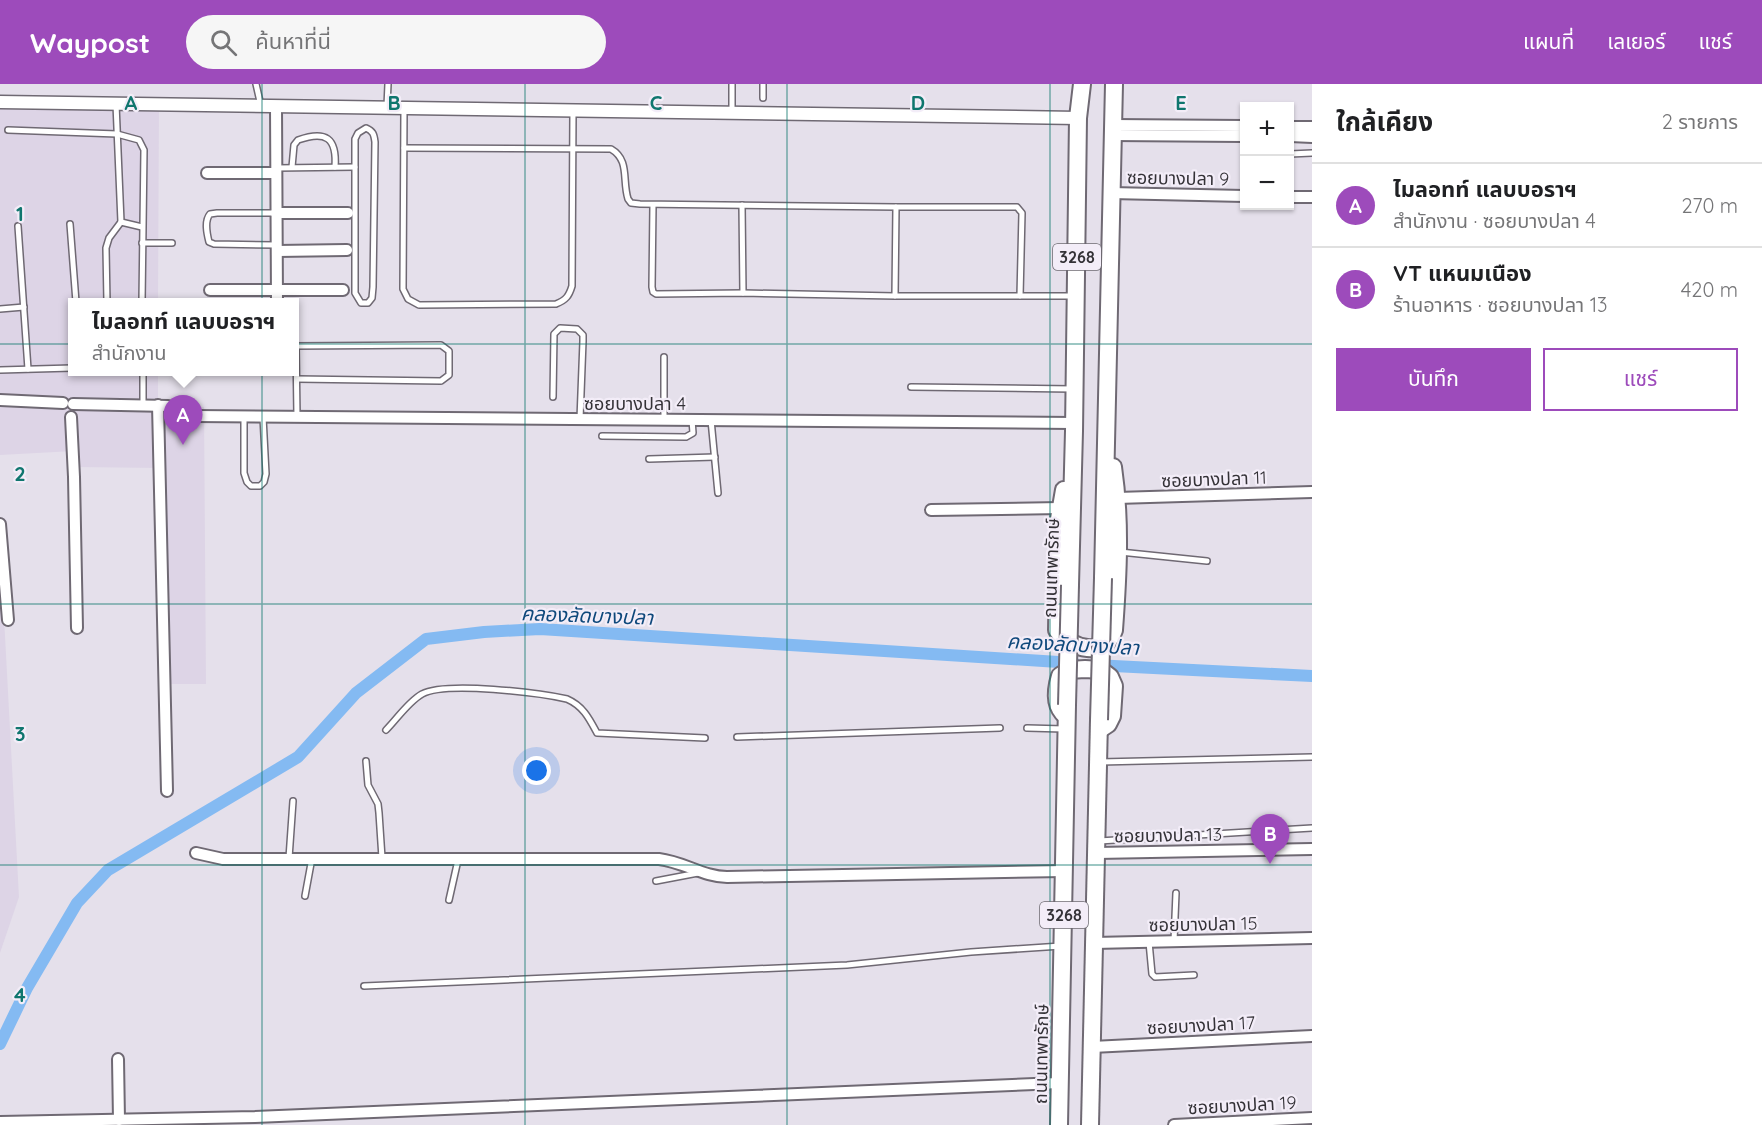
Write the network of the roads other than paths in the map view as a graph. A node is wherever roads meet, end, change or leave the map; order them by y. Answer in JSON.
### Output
{"nodes":[{"id":1,"x":256,"y":84,"type":"edge"},
{"id":2,"x":388,"y":84,"type":"edge"},
{"id":3,"x":732,"y":84,"type":"edge"},
{"id":4,"x":763,"y":84,"type":"edge"},
{"id":5,"x":1082,"y":84,"type":"edge"},
{"id":6,"x":1114,"y":84,"type":"edge"},
{"id":7,"x":763,"y":98,"type":"dead end"},
{"id":8,"x":0,"y":102,"type":"edge"},
{"id":9,"x":115,"y":103,"type":"junction"},
{"id":10,"x":261,"y":106,"type":"junction"},
{"id":11,"x":276,"y":106,"type":"junction"},
{"id":12,"x":387,"y":108,"type":"junction"},
{"id":13,"x":405,"y":108,"type":"junction"},
{"id":14,"x":573,"y":111,"type":"junction"},
{"id":15,"x":732,"y":113,"type":"junction"},
{"id":16,"x":1078,"y":118,"type":"junction"},
{"id":17,"x":1240,"y":126,"type":"edge"},
{"id":18,"x":1294,"y":127,"type":"edge"},
{"id":19,"x":1312,"y":127,"type":"edge"},
{"id":20,"x":8,"y":130,"type":"dead end"},
{"id":21,"x":1112,"y":130,"type":"junction"},
{"id":22,"x":117,"y":134,"type":"junction"},
{"id":23,"x":1240,"y":136,"type":"edge"},
{"id":24,"x":1294,"y":136,"type":"edge"},
{"id":25,"x":1312,"y":136,"type":"edge"},
{"id":26,"x":404,"y":148,"type":"junction"},
{"id":27,"x":573,"y":149,"type":"junction"},
{"id":28,"x":1312,"y":153,"type":"edge"},
{"id":29,"x":1294,"y":154,"type":"edge"},
{"id":30,"x":335,"y":167,"type":"junction"},
{"id":31,"x":355,"y":167,"type":"junction"},
{"id":32,"x":292,"y":168,"type":"junction"},
{"id":33,"x":277,"y":170,"type":"junction"},
{"id":34,"x":207,"y":173,"type":"dead end"},
{"id":35,"x":1111,"y":193,"type":"junction"},
{"id":36,"x":1240,"y":196,"type":"edge"},
{"id":37,"x":1294,"y":196,"type":"edge"},
{"id":38,"x":1312,"y":197,"type":"edge"},
{"id":39,"x":653,"y":205,"type":"junction"},
{"id":40,"x":742,"y":205,"type":"junction"},
{"id":41,"x":896,"y":207,"type":"junction"},
{"id":42,"x":276,"y":213,"type":"junction"},
{"id":43,"x":348,"y":213,"type":"dead end"},
{"id":44,"x":121,"y":222,"type":"junction"},
{"id":45,"x":69,"y":224,"type":"dead end"},
{"id":46,"x":18,"y":226,"type":"dead end"},
{"id":47,"x":142,"y":227,"type":"junction"},
{"id":48,"x":142,"y":243,"type":"junction"},
{"id":49,"x":172,"y":243,"type":"dead end"},
{"id":50,"x":277,"y":248,"type":"junction"},
{"id":51,"x":347,"y":250,"type":"dead end"},
{"id":52,"x":276,"y":289,"type":"junction"},
{"id":53,"x":210,"y":290,"type":"dead end"},
{"id":54,"x":343,"y":290,"type":"dead end"},
{"id":55,"x":743,"y":293,"type":"junction"},
{"id":56,"x":895,"y":296,"type":"junction"},
{"id":57,"x":1020,"y":296,"type":"junction"},
{"id":58,"x":1076,"y":296,"type":"junction"},
{"id":59,"x":76,"y":298,"type":"edge"},
{"id":60,"x":107,"y":298,"type":"edge"},
{"id":61,"x":142,"y":298,"type":"edge"},
{"id":62,"x":277,"y":298,"type":"edge"},
{"id":63,"x":24,"y":307,"type":"junction"},
{"id":64,"x":0,"y":309,"type":"edge"},
{"id":65,"x":299,"y":346,"type":"edge"},
{"id":66,"x":664,"y":357,"type":"dead end"},
{"id":67,"x":68,"y":368,"type":"edge"},
{"id":68,"x":28,"y":369,"type":"junction"},
{"id":69,"x":0,"y":370,"type":"edge"},
{"id":70,"x":143,"y":376,"type":"edge"},
{"id":71,"x":297,"y":376,"type":"edge"},
{"id":72,"x":297,"y":379,"type":"junction"},
{"id":73,"x":911,"y":387,"type":"dead end"},
{"id":74,"x":1075,"y":389,"type":"junction"},
{"id":75,"x":553,"y":397,"type":"dead end"},
{"id":76,"x":0,"y":400,"type":"edge"},
{"id":77,"x":143,"y":405,"type":"junction"},
{"id":78,"x":195,"y":416,"type":"tunnel mouth"},
{"id":79,"x":71,"y":417,"type":"dead end"},
{"id":80,"x":244,"y":417,"type":"junction"},
{"id":81,"x":263,"y":417,"type":"junction"},
{"id":82,"x":297,"y":417,"type":"junction"},
{"id":83,"x":580,"y":419,"type":"junction"},
{"id":84,"x":1107,"y":419,"type":"junction"},
{"id":85,"x":664,"y":420,"type":"junction"},
{"id":86,"x":692,"y":420,"type":"junction"},
{"id":87,"x":711,"y":420,"type":"junction"},
{"id":88,"x":1074,"y":427,"type":"junction"},
{"id":89,"x":602,"y":436,"type":"dead end"},
{"id":90,"x":715,"y":457,"type":"junction"},
{"id":91,"x":649,"y":459,"type":"dead end"},
{"id":92,"x":1312,"y":492,"type":"edge"},
{"id":93,"x":718,"y":493,"type":"dead end"},
{"id":94,"x":1117,"y":498,"type":"junction"},
{"id":95,"x":1061,"y":508,"type":"junction"},
{"id":96,"x":931,"y":510,"type":"dead end"},
{"id":97,"x":0,"y":524,"type":"edge"},
{"id":98,"x":1118,"y":552,"type":"junction"},
{"id":99,"x":1207,"y":561,"type":"dead end"},
{"id":100,"x":8,"y":620,"type":"dead end"},
{"id":101,"x":77,"y":628,"type":"dead end"},
{"id":102,"x":1066,"y":717,"type":"junction"},
{"id":103,"x":1099,"y":725,"type":"junction"},
{"id":104,"x":1000,"y":728,"type":"dead end"},
{"id":105,"x":1027,"y":728,"type":"dead end"},
{"id":106,"x":386,"y":730,"type":"dead end"},
{"id":107,"x":737,"y":737,"type":"dead end"},
{"id":108,"x":705,"y":738,"type":"dead end"},
{"id":109,"x":1312,"y":757,"type":"edge"},
{"id":110,"x":366,"y":761,"type":"dead end"},
{"id":111,"x":1098,"y":762,"type":"junction"},
{"id":112,"x":167,"y":791,"type":"dead end"},
{"id":113,"x":293,"y":801,"type":"dead end"},
{"id":114,"x":1312,"y":828,"type":"edge"},
{"id":115,"x":1097,"y":847,"type":"junction"},
{"id":116,"x":1312,"y":849,"type":"edge"},
{"id":117,"x":196,"y":853,"type":"dead end"},
{"id":118,"x":290,"y":858,"type":"junction"},
{"id":119,"x":312,"y":858,"type":"junction"},
{"id":120,"x":382,"y":858,"type":"junction"},
{"id":121,"x":458,"y":858,"type":"junction"},
{"id":122,"x":1065,"y":871,"type":"junction"},
{"id":123,"x":702,"y":872,"type":"junction"},
{"id":124,"x":656,"y":881,"type":"dead end"},
{"id":125,"x":1176,"y":893,"type":"dead end"},
{"id":126,"x":305,"y":896,"type":"dead end"},
{"id":127,"x":449,"y":900,"type":"dead end"},
{"id":128,"x":1312,"y":939,"type":"edge"},
{"id":129,"x":1174,"y":941,"type":"junction"},
{"id":130,"x":1149,"y":942,"type":"junction"},
{"id":131,"x":1094,"y":943,"type":"junction"},
{"id":132,"x":1063,"y":946,"type":"junction"},
{"id":133,"x":1194,"y":975,"type":"dead end"},
{"id":134,"x":364,"y":986,"type":"dead end"},
{"id":135,"x":1312,"y":1036,"type":"edge"},
{"id":136,"x":1092,"y":1047,"type":"junction"},
{"id":137,"x":118,"y":1059,"type":"dead end"},
{"id":138,"x":1059,"y":1083,"type":"junction"},
{"id":139,"x":1312,"y":1118,"type":"edge"},
{"id":140,"x":119,"y":1120,"type":"junction"},
{"id":141,"x":0,"y":1122,"type":"edge"},
{"id":142,"x":1059,"y":1125,"type":"edge"},
{"id":143,"x":1090,"y":1125,"type":"edge"},
{"id":144,"x":1174,"y":1125,"type":"edge"}],
"edges":[{"from":1,"to":10,"type":"lane"},
{"from":2,"to":12,"type":"lane"},
{"from":3,"to":15,"type":"lane"},
{"from":4,"to":7,"type":"lane"},
{"from":5,"to":16,"type":"main road","name":"ถนนเทพารักษ์","number":"3268"},
{"from":6,"to":21,"type":"main road","number":"3268"},
{"from":8,"to":9,"type":"street"},
{"from":9,"to":10,"type":"street"},
{"from":9,"to":22,"type":"lane"},
{"from":10,"to":11,"type":"street"},
{"from":11,"to":12,"type":"street"},
{"from":11,"to":33,"type":"street"},
{"from":12,"to":13,"type":"street"},
{"from":13,"to":14,"type":"street"},
{"from":13,"to":26,"type":"lane"},
{"from":14,"to":15,"type":"street"},
{"from":14,"to":27,"type":"lane"},
{"from":15,"to":16,"type":"street"},
{"from":16,"to":58,"type":"main road","name":"ถนนเทพารักษ์","number":"3268"},
{"from":17,"to":21,"type":"street"},
{"from":18,"to":19,"type":"street"},
{"from":20,"to":22,"type":"lane"},
{"from":21,"to":23,"type":"street"},
{"from":21,"to":35,"type":"main road","number":"3268"},
{"from":22,"to":44,"type":"lane"},
{"from":22,"to":47,"type":"lane"},
{"from":24,"to":25,"type":"street"},
{"from":26,"to":27,"type":"lane"},
{"from":26,"to":27,"type":"lane"},
{"from":27,"to":39,"type":"lane"},
{"from":28,"to":29,"type":"lane"},
{"from":30,"to":31,"type":"lane"},
{"from":30,"to":32,"type":"lane"},
{"from":30,"to":32,"type":"lane"},
{"from":31,"to":31,"type":"lane"},
{"from":32,"to":33,"type":"lane"},
{"from":33,"to":34,"type":"street"},
{"from":33,"to":42,"type":"street"},
{"from":35,"to":36,"type":"street","name":"ซอยบางปลา 9"},
{"from":35,"to":84,"type":"main road","number":"3268"},
{"from":37,"to":38,"type":"street"},
{"from":39,"to":40,"type":"lane"},
{"from":39,"to":55,"type":"lane"},
{"from":40,"to":41,"type":"lane"},
{"from":40,"to":55,"type":"lane"},
{"from":41,"to":56,"type":"lane"},
{"from":41,"to":57,"type":"lane"},
{"from":42,"to":43,"type":"street"},
{"from":42,"to":50,"type":"street"},
{"from":42,"to":50,"type":"lane"},
{"from":44,"to":47,"type":"lane"},
{"from":44,"to":60,"type":"lane"},
{"from":45,"to":59,"type":"lane"},
{"from":46,"to":63,"type":"lane"},
{"from":47,"to":48,"type":"lane"},
{"from":48,"to":49,"type":"lane"},
{"from":48,"to":61,"type":"lane"},
{"from":50,"to":51,"type":"street"},
{"from":50,"to":52,"type":"street"},
{"from":52,"to":53,"type":"street"},
{"from":52,"to":54,"type":"street"},
{"from":52,"to":62,"type":"street"},
{"from":55,"to":56,"type":"lane"},
{"from":56,"to":57,"type":"lane"},
{"from":57,"to":58,"type":"lane"},
{"from":58,"to":74,"type":"main road","name":"ถนนเทพารักษ์","number":"3268"},
{"from":63,"to":64,"type":"lane"},
{"from":63,"to":68,"type":"lane"},
{"from":65,"to":72,"type":"lane"},
{"from":66,"to":85,"type":"lane"},
{"from":67,"to":68,"type":"lane"},
{"from":68,"to":69,"type":"lane"},
{"from":70,"to":77,"type":"lane"},
{"from":71,"to":72,"type":"lane"},
{"from":72,"to":82,"type":"lane"},
{"from":73,"to":74,"type":"lane"},
{"from":74,"to":88,"type":"main road","name":"ถนนเทพารักษ์","number":"3268"},
{"from":75,"to":83,"type":"lane"},
{"from":76,"to":77,"type":"street"},
{"from":77,"to":112,"type":"street"},
{"from":78,"to":80,"type":"street","name":"ซอยบางปลา 4"},
{"from":79,"to":101,"type":"street"},
{"from":80,"to":81,"type":"street","name":"ซอยบางปลา 4"},
{"from":80,"to":81,"type":"lane"},
{"from":81,"to":82,"type":"street","name":"ซอยบางปลา 4"},
{"from":82,"to":83,"type":"street","name":"ซอยบางปลา 4"},
{"from":83,"to":85,"type":"street","name":"ซอยบางปลา 4"},
{"from":84,"to":94,"type":"main road"},
{"from":84,"to":103,"type":"main road","number":"3268","bridge":true},
{"from":85,"to":86,"type":"street","name":"ซอยบางปลา 4"},
{"from":86,"to":87,"type":"street","name":"ซอยบางปลา 4"},
{"from":86,"to":89,"type":"lane"},
{"from":87,"to":88,"type":"street","name":"ซอยบางปลา 4"},
{"from":87,"to":90,"type":"lane"},
{"from":88,"to":95,"type":"main road"},
{"from":88,"to":102,"type":"main road","name":"ถนนเทพารักษ์","number":"3268","bridge":true},
{"from":90,"to":91,"type":"lane"},
{"from":90,"to":93,"type":"lane"},
{"from":92,"to":94,"type":"street","name":"ซอยบางปลา 11"},
{"from":94,"to":98,"type":"main road"},
{"from":95,"to":96,"type":"street"},
{"from":95,"to":98,"type":"main road"},
{"from":97,"to":100,"type":"street"},
{"from":98,"to":99,"type":"lane"},
{"from":102,"to":103,"type":"main road"},
{"from":102,"to":105,"type":"lane"},
{"from":102,"to":122,"type":"main road","name":"ถนนเทพารักษ์","number":"3268"},
{"from":103,"to":111,"type":"main road","number":"3268"},
{"from":104,"to":107,"type":"lane"},
{"from":106,"to":108,"type":"lane"},
{"from":109,"to":111,"type":"lane"},
{"from":110,"to":120,"type":"lane"},
{"from":111,"to":115,"type":"main road","number":"3268"},
{"from":113,"to":118,"type":"lane"},
{"from":114,"to":115,"type":"lane"},
{"from":115,"to":116,"type":"street","name":"ซอยบางปลา 13"},
{"from":115,"to":131,"type":"main road","number":"3268"},
{"from":117,"to":118,"type":"street"},
{"from":118,"to":119,"type":"street"},
{"from":119,"to":120,"type":"street"},
{"from":119,"to":126,"type":"lane"},
{"from":120,"to":121,"type":"street"},
{"from":121,"to":123,"type":"street"},
{"from":121,"to":127,"type":"lane"},
{"from":122,"to":123,"type":"street"},
{"from":122,"to":132,"type":"main road","name":"ถนนเทพารักษ์","number":"3268"},
{"from":123,"to":124,"type":"lane"},
{"from":125,"to":129,"type":"lane"},
{"from":128,"to":129,"type":"street","name":"ซอยบางปลา 15"},
{"from":129,"to":130,"type":"street","name":"ซอยบางปลา 15"},
{"from":130,"to":131,"type":"street","name":"ซอยบางปลา 15"},
{"from":130,"to":133,"type":"lane"},
{"from":131,"to":136,"type":"main road","number":"3268"},
{"from":132,"to":134,"type":"lane"},
{"from":132,"to":138,"type":"main road","name":"ถนนเทพารักษ์","number":"3268"},
{"from":135,"to":136,"type":"street","name":"ซอยบางปลา 17"},
{"from":136,"to":143,"type":"main road","number":"3268"},
{"from":137,"to":140,"type":"street"},
{"from":138,"to":140,"type":"street"},
{"from":138,"to":142,"type":"main road","name":"ถนนเทพารักษ์","number":"3268"},
{"from":139,"to":144,"type":"street","name":"ซอยบางปลา 19"},
{"from":140,"to":141,"type":"street"}]}
